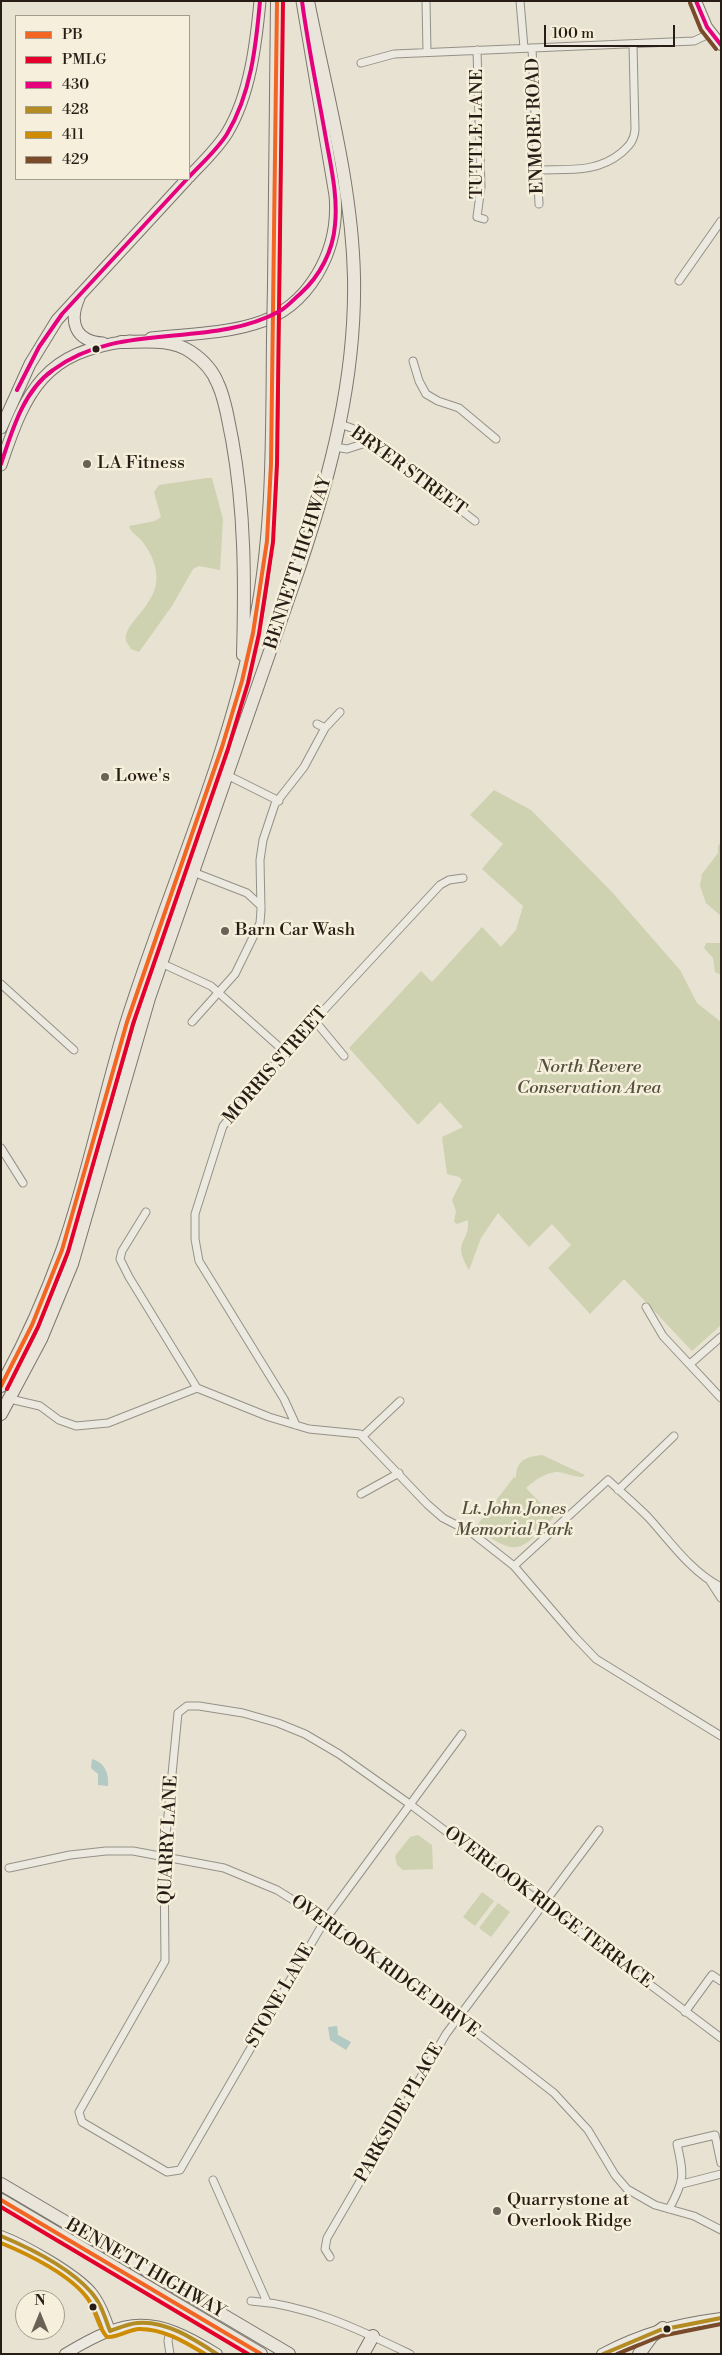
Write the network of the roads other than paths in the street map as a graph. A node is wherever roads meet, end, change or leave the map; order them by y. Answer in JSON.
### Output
{"nodes":[{"id":1,"x":260,"y":1,"type":"edge"},
{"id":2,"x":277,"y":1,"type":"edge"},
{"id":3,"x":302,"y":1,"type":"edge"},
{"id":4,"x":308,"y":1,"type":"edge"},
{"id":5,"x":426,"y":1,"type":"edge"},
{"id":6,"x":520,"y":1,"type":"edge"},
{"id":7,"x":696,"y":1,"type":"edge"},
{"id":8,"x":711,"y":33,"type":"junction"},
{"id":9,"x":633,"y":44,"type":"junction"},
{"id":10,"x":721,"y":45,"type":"edge"},
{"id":11,"x":524,"y":48,"type":"junction"},
{"id":12,"x":532,"y":48,"type":"junction"},
{"id":13,"x":477,"y":50,"type":"junction"},
{"id":14,"x":427,"y":52,"type":"junction"},
{"id":15,"x":362,"y":63,"type":"dead end"},
{"id":16,"x":538,"y":170,"type":"junction"},
{"id":17,"x":190,"y":176,"type":"edge"},
{"id":18,"x":186,"y":180,"type":"edge"},
{"id":19,"x":539,"y":204,"type":"dead end"},
{"id":20,"x":481,"y":218,"type":"dead end"},
{"id":21,"x":721,"y":221,"type":"edge"},
{"id":22,"x":679,"y":281,"type":"dead end"},
{"id":23,"x":83,"y":290,"type":"junction"},
{"id":24,"x":121,"y":342,"type":"junction"},
{"id":25,"x":414,"y":361,"type":"dead end"},
{"id":26,"x":340,"y":424,"type":"junction"},
{"id":27,"x":1,"y":428,"type":"edge"},
{"id":28,"x":496,"y":440,"type":"dead end"},
{"id":29,"x":372,"y":441,"type":"junction"},
{"id":30,"x":335,"y":447,"type":"junction"},
{"id":31,"x":1,"y":465,"type":"edge"},
{"id":32,"x":474,"y":521,"type":"dead end"},
{"id":33,"x":242,"y":681,"type":"junction"},
{"id":34,"x":340,"y":712,"type":"dead end"},
{"id":35,"x":317,"y":724,"type":"dead end"},
{"id":36,"x":324,"y":728,"type":"junction"},
{"id":37,"x":227,"y":775,"type":"junction"},
{"id":38,"x":279,"y":801,"type":"junction"},
{"id":39,"x":193,"y":872,"type":"junction"},
{"id":40,"x":463,"y":878,"type":"dead end"},
{"id":41,"x":261,"y":906,"type":"junction"},
{"id":42,"x":161,"y":963,"type":"junction"},
{"id":43,"x":1,"y":984,"type":"edge"},
{"id":44,"x":219,"y":992,"type":"junction"},
{"id":45,"x":315,"y":1021,"type":"junction"},
{"id":46,"x":192,"y":1022,"type":"dead end"},
{"id":47,"x":74,"y":1050,"type":"dead end"},
{"id":48,"x":285,"y":1052,"type":"junction"},
{"id":49,"x":344,"y":1056,"type":"dead end"},
{"id":50,"x":1,"y":1148,"type":"edge"},
{"id":51,"x":23,"y":1183,"type":"dead end"},
{"id":52,"x":146,"y":1212,"type":"dead end"},
{"id":53,"x":646,"y":1307,"type":"dead end"},
{"id":54,"x":721,"y":1337,"type":"edge"},
{"id":55,"x":690,"y":1364,"type":"junction"},
{"id":56,"x":1,"y":1386,"type":"edge"},
{"id":57,"x":197,"y":1388,"type":"junction"},
{"id":58,"x":721,"y":1398,"type":"edge"},
{"id":59,"x":10,"y":1399,"type":"junction"},
{"id":60,"x":400,"y":1401,"type":"dead end"},
{"id":61,"x":1,"y":1414,"type":"edge"},
{"id":62,"x":296,"y":1425,"type":"junction"},
{"id":63,"x":364,"y":1436,"type":"junction"},
{"id":64,"x":674,"y":1436,"type":"dead end"},
{"id":65,"x":399,"y":1473,"type":"junction"},
{"id":66,"x":618,"y":1490,"type":"junction"},
{"id":67,"x":361,"y":1494,"type":"dead end"},
{"id":68,"x":514,"y":1566,"type":"junction"},
{"id":69,"x":709,"y":1581,"type":"junction"},
{"id":70,"x":721,"y":1587,"type":"edge"},
{"id":71,"x":721,"y":1598,"type":"edge"},
{"id":72,"x":462,"y":1734,"type":"dead end"},
{"id":73,"x":721,"y":1736,"type":"edge"},
{"id":74,"x":411,"y":1805,"type":"junction"},
{"id":75,"x":599,"y":1830,"type":"dead end"},
{"id":76,"x":164,"y":1856,"type":"junction"},
{"id":77,"x":9,"y":1868,"type":"dead end"},
{"id":78,"x":544,"y":1906,"type":"junction"},
{"id":79,"x":326,"y":1920,"type":"junction"},
{"id":80,"x":721,"y":1981,"type":"edge"},
{"id":81,"x":685,"y":2012,"type":"junction"},
{"id":82,"x":458,"y":2018,"type":"junction"},
{"id":83,"x":721,"y":2038,"type":"edge"},
{"id":84,"x":721,"y":2163,"type":"edge"},
{"id":85,"x":154,"y":2164,"type":"joint"},
{"id":86,"x":721,"y":2174,"type":"edge"},
{"id":87,"x":213,"y":2180,"type":"dead end"},
{"id":88,"x":1,"y":2184,"type":"edge"},
{"id":89,"x":682,"y":2184,"type":"junction"},
{"id":90,"x":1,"y":2200,"type":"edge"},
{"id":91,"x":668,"y":2209,"type":"junction"},
{"id":92,"x":721,"y":2230,"type":"edge"},
{"id":93,"x":1,"y":2236,"type":"edge"},
{"id":94,"x":330,"y":2257,"type":"dead end"},
{"id":95,"x":251,"y":2302,"type":"dead end"},
{"id":96,"x":267,"y":2302,"type":"junction"},
{"id":97,"x":721,"y":2318,"type":"edge"},
{"id":98,"x":663,"y":2328,"type":"junction"},
{"id":99,"x":170,"y":2330,"type":"junction"},
{"id":100,"x":110,"y":2331,"type":"junction"},
{"id":101,"x":373,"y":2336,"type":"junction"},
{"id":102,"x":75,"y":2351,"type":"edge"},
{"id":103,"x":65,"y":2354,"type":"edge"},
{"id":104,"x":170,"y":2354,"type":"edge"},
{"id":105,"x":217,"y":2354,"type":"edge"},
{"id":106,"x":261,"y":2354,"type":"edge"},
{"id":107,"x":290,"y":2354,"type":"edge"},
{"id":108,"x":363,"y":2354,"type":"edge"},
{"id":109,"x":369,"y":2354,"type":"edge"},
{"id":110,"x":410,"y":2354,"type":"edge"},
{"id":111,"x":602,"y":2354,"type":"edge"},
{"id":112,"x":639,"y":2354,"type":"edge"}],
"edges":[{"from":1,"to":17,"type":"main road"},
{"from":2,"to":33,"type":"highway","name":"BENNETT HIGHWAY","bridge":true},
{"from":3,"to":24,"type":"main road"},
{"from":4,"to":26,"type":"highway","name":"BENNETT HIGHWAY"},
{"from":5,"to":14,"type":"street"},
{"from":6,"to":11,"type":"street"},
{"from":7,"to":8,"type":"street"},
{"from":8,"to":9,"type":"street"},
{"from":8,"to":10,"type":"street"},
{"from":9,"to":12,"type":"street"},
{"from":9,"to":16,"type":"street"},
{"from":11,"to":12,"type":"street"},
{"from":11,"to":13,"type":"street"},
{"from":12,"to":16,"type":"street","name":"ENMORE ROAD"},
{"from":13,"to":14,"type":"street"},
{"from":13,"to":20,"type":"street","name":"TUTTLE LANE"},
{"from":14,"to":15,"type":"street"},
{"from":16,"to":19,"type":"street","name":"ENMORE ROAD"},
{"from":18,"to":23,"type":"main road"},
{"from":21,"to":22,"type":"street"},
{"from":23,"to":24,"type":"main road"},
{"from":23,"to":27,"type":"main road"},
{"from":24,"to":31,"type":"main road"},
{"from":24,"to":33,"type":"highway"},
{"from":25,"to":28,"type":"street"},
{"from":26,"to":29,"type":"street","name":"BRYER STREET"},
{"from":26,"to":30,"type":"highway","name":"BENNETT HIGHWAY"},
{"from":29,"to":30,"type":"street"},
{"from":29,"to":32,"type":"street","name":"BRYER STREET"},
{"from":30,"to":37,"type":"highway","name":"BENNETT HIGHWAY"},
{"from":33,"to":56,"type":"highway","name":"BENNETT HIGHWAY"},
{"from":34,"to":36,"type":"street"},
{"from":35,"to":36,"type":"street"},
{"from":36,"to":38,"type":"street"},
{"from":37,"to":38,"type":"street"},
{"from":37,"to":39,"type":"highway","name":"BENNETT HIGHWAY"},
{"from":38,"to":41,"type":"street"},
{"from":39,"to":41,"type":"street"},
{"from":39,"to":42,"type":"highway","name":"BENNETT HIGHWAY"},
{"from":40,"to":45,"type":"street","name":"MORRIS STREET"},
{"from":41,"to":44,"type":"street"},
{"from":42,"to":44,"type":"street"},
{"from":42,"to":59,"type":"highway","name":"BENNETT HIGHWAY"},
{"from":43,"to":47,"type":"street"},
{"from":44,"to":46,"type":"street"},
{"from":44,"to":48,"type":"street"},
{"from":45,"to":48,"type":"street","name":"MORRIS STREET"},
{"from":45,"to":49,"type":"street"},
{"from":48,"to":62,"type":"street","name":"MORRIS STREET"},
{"from":50,"to":51,"type":"street"},
{"from":52,"to":57,"type":"street"},
{"from":53,"to":55,"type":"street"},
{"from":54,"to":55,"type":"street"},
{"from":55,"to":58,"type":"street"},
{"from":57,"to":59,"type":"street"},
{"from":57,"to":62,"type":"street"},
{"from":59,"to":61,"type":"highway","name":"BENNETT HIGHWAY"},
{"from":60,"to":63,"type":"street"},
{"from":62,"to":63,"type":"street"},
{"from":63,"to":65,"type":"street"},
{"from":64,"to":66,"type":"street"},
{"from":65,"to":67,"type":"street"},
{"from":65,"to":68,"type":"street"},
{"from":66,"to":68,"type":"street"},
{"from":66,"to":69,"type":"street"},
{"from":68,"to":73,"type":"street"},
{"from":69,"to":70,"type":"street"},
{"from":69,"to":71,"type":"street"},
{"from":72,"to":74,"type":"street","name":"STONE LANE"},
{"from":74,"to":76,"type":"street","name":"QUARRY LANE"},
{"from":74,"to":78,"type":"street","name":"OVERLOOK RIDGE TERRACE"},
{"from":74,"to":79,"type":"street","name":"STONE LANE"},
{"from":75,"to":78,"type":"street","name":"PARKSIDE PLACE"},
{"from":76,"to":77,"type":"street","name":"OVERLOOK RIDGE DRIVE"},
{"from":76,"to":79,"type":"street","name":"OVERLOOK RIDGE DRIVE"},
{"from":76,"to":85,"type":"street","name":"QUARRY LANE"},
{"from":78,"to":81,"type":"street","name":"OVERLOOK RIDGE TERRACE"},
{"from":78,"to":82,"type":"street","name":"PARKSIDE PLACE"},
{"from":79,"to":82,"type":"street","name":"OVERLOOK RIDGE DRIVE"},
{"from":79,"to":85,"type":"street","name":"STONE LANE"},
{"from":80,"to":81,"type":"street"},
{"from":81,"to":83,"type":"street","name":"OVERLOOK RIDGE TERRACE"},
{"from":82,"to":91,"type":"street","name":"OVERLOOK RIDGE DRIVE"},
{"from":82,"to":94,"type":"street","name":"PARKSIDE PLACE"},
{"from":84,"to":89,"type":"street"},
{"from":86,"to":89,"type":"street"},
{"from":87,"to":96,"type":"street"},
{"from":88,"to":107,"type":"highway","name":"BENNETT HIGHWAY"},
{"from":89,"to":91,"type":"street"},
{"from":90,"to":106,"type":"highway","name":"BENNETT HIGHWAY"},
{"from":91,"to":92,"type":"street","name":"OVERLOOK RIDGE DRIVE"},
{"from":93,"to":100,"type":"street"},
{"from":95,"to":96,"type":"street"},
{"from":96,"to":101,"type":"street"},
{"from":97,"to":98,"type":"street"},
{"from":98,"to":111,"type":"street"},
{"from":98,"to":112,"type":"highway"},
{"from":99,"to":100,"type":"street"},
{"from":99,"to":104,"type":"street"},
{"from":99,"to":105,"type":"street"},
{"from":100,"to":102,"type":"street"},
{"from":101,"to":108,"type":"highway"},
{"from":101,"to":109,"type":"highway"},
{"from":101,"to":110,"type":"street"},
{"from":102,"to":103,"type":"street"}]}
